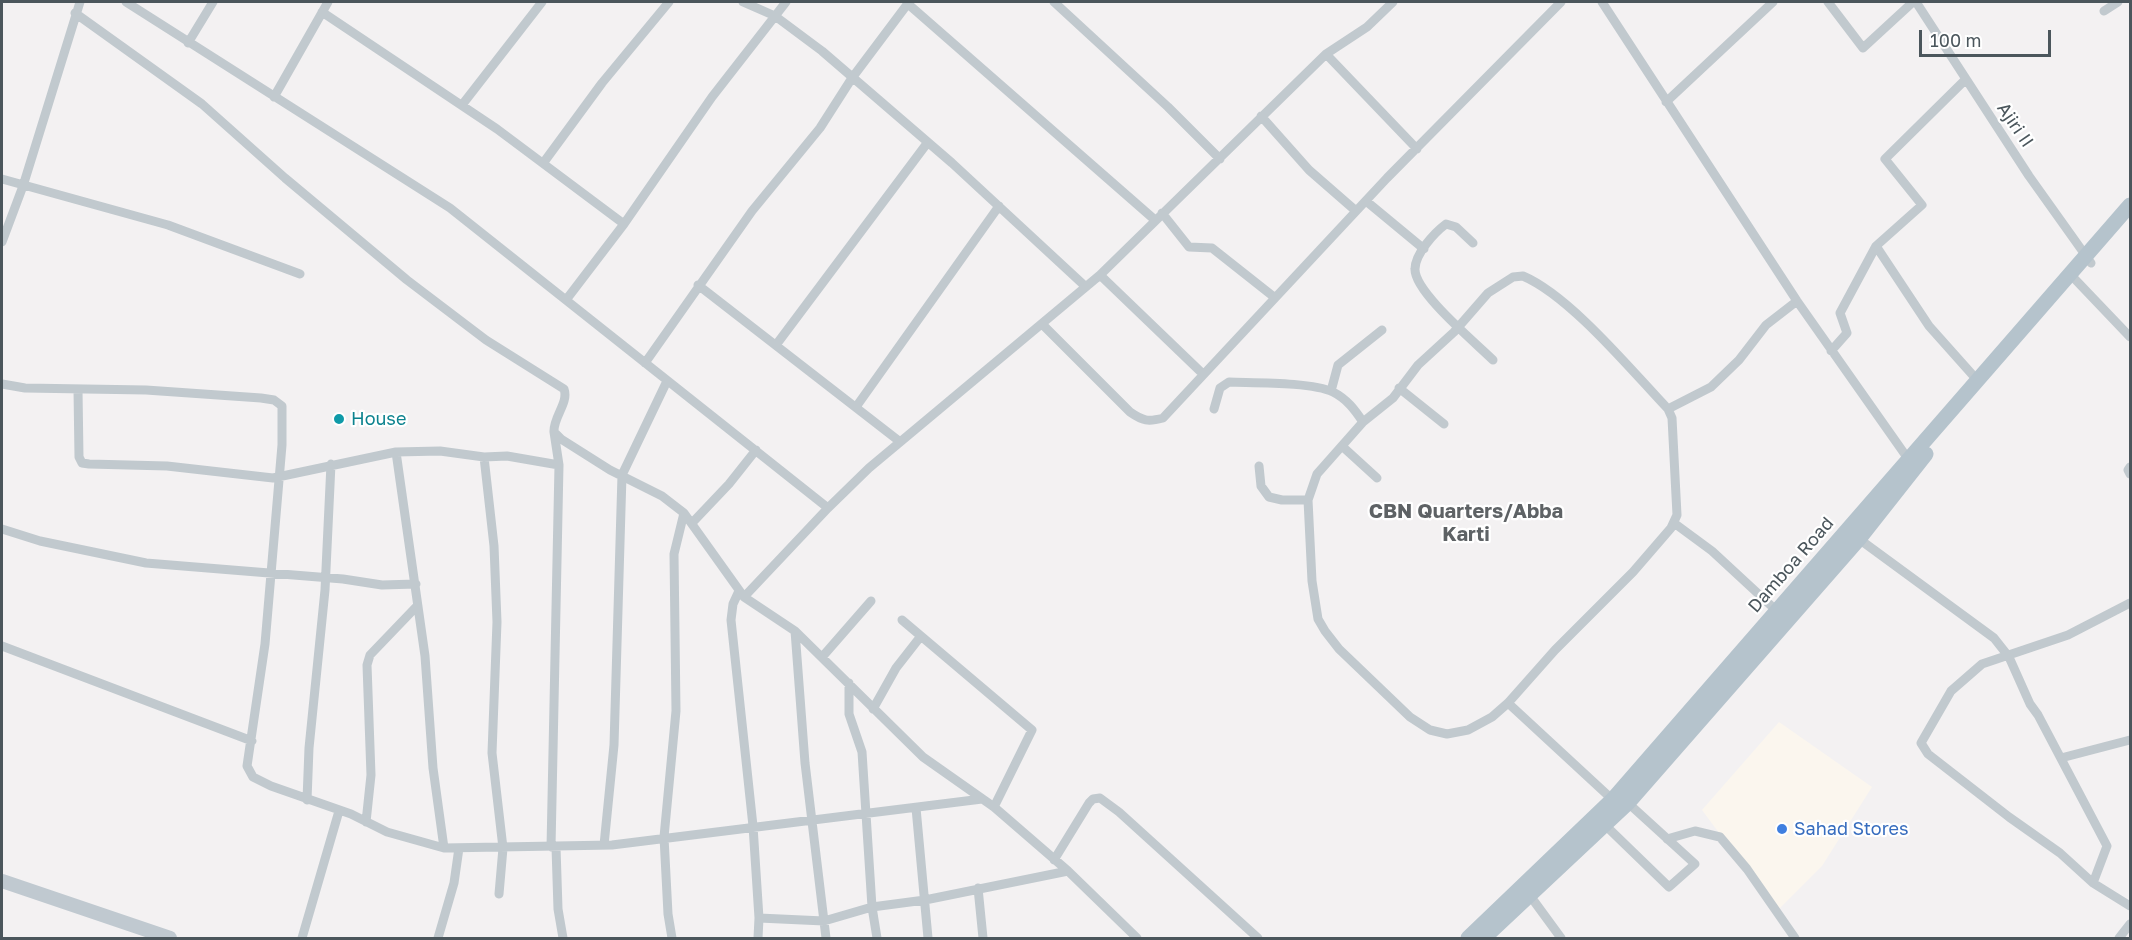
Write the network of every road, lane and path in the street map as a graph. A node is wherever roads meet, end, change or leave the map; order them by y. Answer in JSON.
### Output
{"nodes":[{"id":1,"x":80,"y":2,"type":"edge"},
{"id":2,"x":126,"y":2,"type":"edge"},
{"id":3,"x":213,"y":2,"type":"edge"},
{"id":4,"x":328,"y":2,"type":"edge"},
{"id":5,"x":542,"y":2,"type":"edge"},
{"id":6,"x":669,"y":2,"type":"edge"},
{"id":7,"x":743,"y":2,"type":"edge"},
{"id":8,"x":786,"y":2,"type":"edge"},
{"id":9,"x":908,"y":2,"type":"edge"},
{"id":10,"x":1054,"y":2,"type":"edge"},
{"id":11,"x":1393,"y":2,"type":"edge"},
{"id":12,"x":1561,"y":2,"type":"edge"},
{"id":13,"x":1602,"y":2,"type":"edge"},
{"id":14,"x":1773,"y":2,"type":"edge"},
{"id":15,"x":1828,"y":2,"type":"edge"},
{"id":16,"x":1914,"y":2,"type":"edge"},
{"id":17,"x":2118,"y":2,"type":"edge"},
{"id":18,"x":2104,"y":11,"type":"dead end"},
{"id":19,"x":322,"y":12,"type":"junction"},
{"id":20,"x":75,"y":13,"type":"junction"},
{"id":21,"x":776,"y":16,"type":"junction"},
{"id":22,"x":188,"y":43,"type":"junction"},
{"id":23,"x":1326,"y":54,"type":"junction"},
{"id":24,"x":852,"y":78,"type":"junction"},
{"id":25,"x":1965,"y":80,"type":"junction"},
{"id":26,"x":274,"y":97,"type":"junction"},
{"id":27,"x":1666,"y":102,"type":"junction"},
{"id":28,"x":462,"y":105,"type":"junction"},
{"id":29,"x":1261,"y":117,"type":"junction"},
{"id":30,"x":928,"y":142,"type":"junction"},
{"id":31,"x":1417,"y":149,"type":"junction"},
{"id":32,"x":1220,"y":159,"type":"junction"},
{"id":33,"x":544,"y":162,"type":"junction"},
{"id":34,"x":2,"y":179,"type":"edge"},
{"id":35,"x":23,"y":186,"type":"junction"},
{"id":36,"x":1366,"y":201,"type":"junction"},
{"id":37,"x":2130,"y":205,"type":"edge"},
{"id":38,"x":999,"y":207,"type":"junction"},
{"id":39,"x":1356,"y":211,"type":"junction"},
{"id":40,"x":1162,"y":213,"type":"junction"},
{"id":41,"x":1155,"y":220,"type":"junction"},
{"id":42,"x":2130,"y":220,"type":"edge"},
{"id":43,"x":624,"y":224,"type":"junction"},
{"id":44,"x":2,"y":242,"type":"edge"},
{"id":45,"x":1473,"y":243,"type":"dead end"},
{"id":46,"x":1876,"y":246,"type":"junction"},
{"id":47,"x":1424,"y":249,"type":"junction"},
{"id":48,"x":2088,"y":258,"type":"junction"},
{"id":49,"x":300,"y":274,"type":"dead end"},
{"id":50,"x":1100,"y":276,"type":"junction"},
{"id":51,"x":2073,"y":276,"type":"junction"},
{"id":52,"x":698,"y":285,"type":"junction"},
{"id":53,"x":1086,"y":287,"type":"junction"},
{"id":54,"x":1274,"y":297,"type":"junction"},
{"id":55,"x":566,"y":300,"type":"junction"},
{"id":56,"x":1797,"y":301,"type":"junction"},
{"id":57,"x":1043,"y":325,"type":"junction"},
{"id":58,"x":1459,"y":326,"type":"junction"},
{"id":59,"x":1382,"y":330,"type":"dead end"},
{"id":60,"x":2130,"y":337,"type":"edge"},
{"id":61,"x":776,"y":345,"type":"junction"},
{"id":62,"x":1831,"y":351,"type":"junction"},
{"id":63,"x":1493,"y":360,"type":"dead end"},
{"id":64,"x":645,"y":363,"type":"junction"},
{"id":65,"x":1203,"y":374,"type":"junction"},
{"id":66,"x":667,"y":381,"type":"junction"},
{"id":67,"x":1978,"y":381,"type":"junction"},
{"id":68,"x":2,"y":387,"type":"edge"},
{"id":69,"x":1399,"y":388,"type":"junction"},
{"id":70,"x":78,"y":390,"type":"junction"},
{"id":71,"x":1331,"y":391,"type":"junction"},
{"id":72,"x":856,"y":407,"type":"junction"},
{"id":73,"x":1214,"y":409,"type":"dead end"},
{"id":74,"x":1668,"y":409,"type":"junction"},
{"id":75,"x":1363,"y":422,"type":"junction"},
{"id":76,"x":1444,"y":424,"type":"dead end"},
{"id":77,"x":554,"y":432,"type":"junction"},
{"id":78,"x":899,"y":441,"type":"junction"},
{"id":79,"x":1343,"y":447,"type":"junction"},
{"id":80,"x":756,"y":450,"type":"junction"},
{"id":81,"x":396,"y":452,"type":"junction"},
{"id":82,"x":483,"y":457,"type":"junction"},
{"id":83,"x":1912,"y":463,"type":"junction"},
{"id":84,"x":331,"y":464,"type":"junction"},
{"id":85,"x":559,"y":465,"type":"junction"},
{"id":86,"x":1259,"y":466,"type":"dead end"},
{"id":87,"x":2130,"y":467,"type":"edge"},
{"id":88,"x":2130,"y":474,"type":"edge"},
{"id":89,"x":622,"y":475,"type":"junction"},
{"id":90,"x":279,"y":477,"type":"junction"},
{"id":91,"x":1377,"y":478,"type":"dead end"},
{"id":92,"x":1308,"y":500,"type":"junction"},
{"id":93,"x":828,"y":508,"type":"junction"},
{"id":94,"x":684,"y":513,"type":"junction"},
{"id":95,"x":692,"y":523,"type":"junction"},
{"id":96,"x":1674,"y":524,"type":"junction"},
{"id":97,"x":2,"y":529,"type":"edge"},
{"id":98,"x":1859,"y":539,"type":"junction"},
{"id":99,"x":272,"y":575,"type":"junction"},
{"id":100,"x":325,"y":579,"type":"junction"},
{"id":101,"x":416,"y":584,"type":"junction"},
{"id":102,"x":742,"y":594,"type":"junction"},
{"id":103,"x":871,"y":601,"type":"dead end"},
{"id":104,"x":2130,"y":603,"type":"edge"},
{"id":105,"x":417,"y":606,"type":"junction"},
{"id":106,"x":1783,"y":616,"type":"junction"},
{"id":107,"x":902,"y":620,"type":"dead end"},
{"id":108,"x":795,"y":631,"type":"junction"},
{"id":109,"x":921,"y":636,"type":"junction"},
{"id":110,"x":2,"y":646,"type":"edge"},
{"id":111,"x":823,"y":656,"type":"junction"},
{"id":112,"x":2009,"y":657,"type":"junction"},
{"id":113,"x":849,"y":683,"type":"junction"},
{"id":114,"x":1508,"y":703,"type":"junction"},
{"id":115,"x":873,"y":709,"type":"junction"},
{"id":116,"x":2130,"y":740,"type":"edge"},
{"id":117,"x":252,"y":741,"type":"junction"},
{"id":118,"x":2061,"y":758,"type":"junction"},
{"id":119,"x":982,"y":799,"type":"junction"},
{"id":120,"x":307,"y":800,"type":"junction"},
{"id":121,"x":1622,"y":804,"type":"junction"},
{"id":122,"x":994,"y":807,"type":"junction"},
{"id":123,"x":916,"y":808,"type":"junction"},
{"id":124,"x":339,"y":811,"type":"junction"},
{"id":125,"x":867,"y":814,"type":"junction"},
{"id":126,"x":812,"y":818,"type":"junction"},
{"id":127,"x":366,"y":822,"type":"junction"},
{"id":128,"x":1605,"y":825,"type":"junction"},
{"id":129,"x":753,"y":826,"type":"junction"},
{"id":130,"x":664,"y":837,"type":"junction"},
{"id":131,"x":1667,"y":839,"type":"junction"},
{"id":132,"x":604,"y":845,"type":"junction"},
{"id":133,"x":553,"y":847,"type":"junction"},
{"id":134,"x":444,"y":848,"type":"junction"},
{"id":135,"x":459,"y":848,"type":"junction"},
{"id":136,"x":503,"y":848,"type":"junction"},
{"id":137,"x":1054,"y":860,"type":"junction"},
{"id":138,"x":1068,"y":871,"type":"junction"},
{"id":139,"x":2,"y":881,"type":"edge"},
{"id":140,"x":2093,"y":883,"type":"junction"},
{"id":141,"x":978,"y":888,"type":"junction"},
{"id":142,"x":499,"y":894,"type":"dead end"},
{"id":143,"x":1531,"y":897,"type":"junction"},
{"id":144,"x":925,"y":900,"type":"junction"},
{"id":145,"x":2130,"y":906,"type":"edge"},
{"id":146,"x":872,"y":907,"type":"junction"},
{"id":147,"x":759,"y":918,"type":"junction"},
{"id":148,"x":824,"y":921,"type":"junction"},
{"id":149,"x":2130,"y":924,"type":"edge"},
{"id":150,"x":138,"y":933,"type":"edge"},
{"id":151,"x":170,"y":939,"type":"edge"},
{"id":152,"x":302,"y":939,"type":"edge"},
{"id":153,"x":438,"y":939,"type":"edge"},
{"id":154,"x":563,"y":939,"type":"edge"},
{"id":155,"x":672,"y":939,"type":"edge"},
{"id":156,"x":758,"y":939,"type":"edge"},
{"id":157,"x":826,"y":939,"type":"edge"},
{"id":158,"x":877,"y":939,"type":"edge"},
{"id":159,"x":928,"y":939,"type":"edge"},
{"id":160,"x":983,"y":939,"type":"edge"},
{"id":161,"x":1137,"y":939,"type":"edge"},
{"id":162,"x":1258,"y":939,"type":"edge"},
{"id":163,"x":1467,"y":939,"type":"edge"},
{"id":164,"x":1484,"y":939,"type":"edge"},
{"id":165,"x":1561,"y":939,"type":"edge"},
{"id":166,"x":1796,"y":939,"type":"edge"},
{"id":167,"x":2120,"y":939,"type":"edge"}],
"edges":[{"from":1,"to":20,"type":"street"},
{"from":2,"to":22,"type":"street"},
{"from":3,"to":22,"type":"street"},
{"from":4,"to":19,"type":"street"},
{"from":5,"to":28,"type":"street"},
{"from":6,"to":33,"type":"street"},
{"from":7,"to":21,"type":"street"},
{"from":8,"to":21,"type":"street"},
{"from":9,"to":24,"type":"street"},
{"from":9,"to":41,"type":"street"},
{"from":10,"to":32,"type":"street"},
{"from":11,"to":23,"type":"street"},
{"from":12,"to":31,"type":"street"},
{"from":13,"to":27,"type":"street"},
{"from":14,"to":27,"type":"street"},
{"from":15,"to":16,"type":"street","name":"Ajiri II"},
{"from":16,"to":25,"type":"street","name":"Ajiri II"},
{"from":17,"to":18,"type":"street"},
{"from":19,"to":26,"type":"street"},
{"from":19,"to":28,"type":"street"},
{"from":20,"to":35,"type":"street"},
{"from":20,"to":77,"type":"street"},
{"from":21,"to":24,"type":"street"},
{"from":21,"to":43,"type":"street"},
{"from":22,"to":26,"type":"street"},
{"from":23,"to":29,"type":"street"},
{"from":23,"to":31,"type":"street"},
{"from":24,"to":30,"type":"street"},
{"from":24,"to":52,"type":"street"},
{"from":25,"to":46,"type":"street"},
{"from":25,"to":48,"type":"street","name":"Ajiri II"},
{"from":26,"to":55,"type":"street"},
{"from":27,"to":56,"type":"street"},
{"from":28,"to":33,"type":"street"},
{"from":29,"to":32,"type":"street"},
{"from":29,"to":39,"type":"street"},
{"from":30,"to":38,"type":"street"},
{"from":30,"to":61,"type":"street"},
{"from":31,"to":36,"type":"street"},
{"from":32,"to":40,"type":"street"},
{"from":33,"to":43,"type":"street"},
{"from":34,"to":35,"type":"street"},
{"from":35,"to":44,"type":"street"},
{"from":35,"to":49,"type":"street"},
{"from":36,"to":39,"type":"street"},
{"from":36,"to":47,"type":"street"},
{"from":37,"to":48,"type":"main road","name":"Damboa Road"},
{"from":38,"to":53,"type":"street"},
{"from":38,"to":72,"type":"street"},
{"from":39,"to":54,"type":"street"},
{"from":40,"to":41,"type":"street"},
{"from":40,"to":54,"type":"street"},
{"from":41,"to":50,"type":"street"},
{"from":42,"to":48,"type":"main road","name":"Damboa Road"},
{"from":43,"to":55,"type":"street"},
{"from":45,"to":47,"type":"street"},
{"from":46,"to":62,"type":"street"},
{"from":46,"to":67,"type":"street"},
{"from":47,"to":58,"type":"street"},
{"from":48,"to":51,"type":"main road","name":"Damboa Road"},
{"from":50,"to":53,"type":"street"},
{"from":50,"to":65,"type":"street"},
{"from":51,"to":60,"type":"street"},
{"from":51,"to":67,"type":"main road","name":"Damboa Road"},
{"from":51,"to":83,"type":"main road","name":"Damboa Road"},
{"from":52,"to":61,"type":"street"},
{"from":52,"to":64,"type":"street"},
{"from":53,"to":57,"type":"street"},
{"from":54,"to":65,"type":"street"},
{"from":55,"to":64,"type":"street"},
{"from":56,"to":62,"type":"street"},
{"from":56,"to":74,"type":"street"},
{"from":57,"to":65,"type":"street"},
{"from":57,"to":78,"type":"street"},
{"from":58,"to":63,"type":"street"},
{"from":58,"to":69,"type":"street"},
{"from":58,"to":74,"type":"street"},
{"from":59,"to":71,"type":"street"},
{"from":61,"to":72,"type":"street"},
{"from":62,"to":83,"type":"street"},
{"from":64,"to":66,"type":"street"},
{"from":66,"to":80,"type":"street"},
{"from":66,"to":89,"type":"street"},
{"from":67,"to":83,"type":"main road","name":"Damboa Road"},
{"from":68,"to":70,"type":"street"},
{"from":69,"to":75,"type":"street"},
{"from":69,"to":76,"type":"street"},
{"from":70,"to":90,"type":"street"},
{"from":70,"to":90,"type":"street"},
{"from":71,"to":73,"type":"street"},
{"from":71,"to":75,"type":"street"},
{"from":72,"to":78,"type":"street"},
{"from":74,"to":96,"type":"street"},
{"from":75,"to":79,"type":"street"},
{"from":77,"to":85,"type":"street"},
{"from":77,"to":89,"type":"street"},
{"from":78,"to":93,"type":"street"},
{"from":79,"to":91,"type":"street"},
{"from":79,"to":92,"type":"street"},
{"from":80,"to":93,"type":"street"},
{"from":80,"to":95,"type":"street"},
{"from":81,"to":82,"type":"street"},
{"from":81,"to":84,"type":"street"},
{"from":81,"to":101,"type":"street"},
{"from":82,"to":85,"type":"street"},
{"from":82,"to":136,"type":"street"},
{"from":83,"to":98,"type":"main road","name":"Damboa Road"},
{"from":83,"to":106,"type":"main road","name":"Damboa Road"},
{"from":84,"to":90,"type":"street"},
{"from":84,"to":100,"type":"street"},
{"from":85,"to":133,"type":"street"},
{"from":86,"to":92,"type":"street"},
{"from":87,"to":88,"type":"street"},
{"from":89,"to":94,"type":"street"},
{"from":89,"to":132,"type":"street"},
{"from":90,"to":99,"type":"street"},
{"from":92,"to":114,"type":"street"},
{"from":93,"to":102,"type":"street"},
{"from":94,"to":95,"type":"street"},
{"from":94,"to":130,"type":"street"},
{"from":95,"to":102,"type":"street"},
{"from":96,"to":106,"type":"street"},
{"from":96,"to":114,"type":"street"},
{"from":97,"to":99,"type":"street"},
{"from":98,"to":106,"type":"main road","name":"Damboa Road"},
{"from":98,"to":112,"type":"street"},
{"from":99,"to":100,"type":"street"},
{"from":99,"to":117,"type":"street"},
{"from":100,"to":101,"type":"street"},
{"from":100,"to":120,"type":"street"},
{"from":101,"to":105,"type":"street"},
{"from":102,"to":108,"type":"street"},
{"from":102,"to":129,"type":"street"},
{"from":103,"to":111,"type":"street"},
{"from":104,"to":112,"type":"street"},
{"from":105,"to":127,"type":"street"},
{"from":105,"to":134,"type":"street"},
{"from":106,"to":121,"type":"main road","name":"Damboa Road"},
{"from":107,"to":109,"type":"street"},
{"from":108,"to":111,"type":"street"},
{"from":108,"to":126,"type":"street"},
{"from":109,"to":115,"type":"street"},
{"from":109,"to":122,"type":"street"},
{"from":110,"to":117,"type":"street"},
{"from":111,"to":113,"type":"street"},
{"from":112,"to":118,"type":"street"},
{"from":112,"to":140,"type":"street"},
{"from":113,"to":115,"type":"street"},
{"from":113,"to":125,"type":"street"},
{"from":114,"to":121,"type":"street"},
{"from":115,"to":119,"type":"street"},
{"from":116,"to":118,"type":"street"},
{"from":117,"to":120,"type":"street"},
{"from":118,"to":140,"type":"street"},
{"from":119,"to":122,"type":"street"},
{"from":119,"to":123,"type":"street"},
{"from":120,"to":124,"type":"street"},
{"from":121,"to":128,"type":"main road","name":"Damboa Road"},
{"from":121,"to":131,"type":"street"},
{"from":121,"to":163,"type":"main road","name":"Damboa Road"},
{"from":122,"to":137,"type":"street"},
{"from":123,"to":125,"type":"street"},
{"from":123,"to":144,"type":"street"},
{"from":124,"to":127,"type":"street"},
{"from":124,"to":152,"type":"street"},
{"from":125,"to":126,"type":"street"},
{"from":125,"to":146,"type":"street"},
{"from":126,"to":129,"type":"street"},
{"from":126,"to":148,"type":"street"},
{"from":127,"to":134,"type":"street"},
{"from":128,"to":131,"type":"street"},
{"from":128,"to":143,"type":"main road","name":"Damboa Road"},
{"from":129,"to":130,"type":"street"},
{"from":129,"to":147,"type":"street"},
{"from":130,"to":132,"type":"street"},
{"from":130,"to":155,"type":"street"},
{"from":131,"to":166,"type":"street"},
{"from":132,"to":133,"type":"street"},
{"from":133,"to":136,"type":"street"},
{"from":133,"to":154,"type":"street"},
{"from":134,"to":135,"type":"street"},
{"from":135,"to":136,"type":"street"},
{"from":135,"to":153,"type":"street"},
{"from":136,"to":142,"type":"street"},
{"from":137,"to":138,"type":"street"},
{"from":137,"to":162,"type":"street"},
{"from":138,"to":141,"type":"street"},
{"from":138,"to":161,"type":"street"},
{"from":139,"to":150,"type":"street"},
{"from":140,"to":145,"type":"street"},
{"from":141,"to":144,"type":"street"},
{"from":141,"to":160,"type":"street"},
{"from":143,"to":164,"type":"main road","name":"Damboa Road"},
{"from":143,"to":165,"type":"street"},
{"from":144,"to":146,"type":"street"},
{"from":144,"to":159,"type":"street"},
{"from":146,"to":148,"type":"street"},
{"from":146,"to":158,"type":"street"},
{"from":147,"to":148,"type":"street"},
{"from":147,"to":156,"type":"street"},
{"from":148,"to":157,"type":"street"},
{"from":149,"to":167,"type":"street"},
{"from":150,"to":151,"type":"street"}]}
